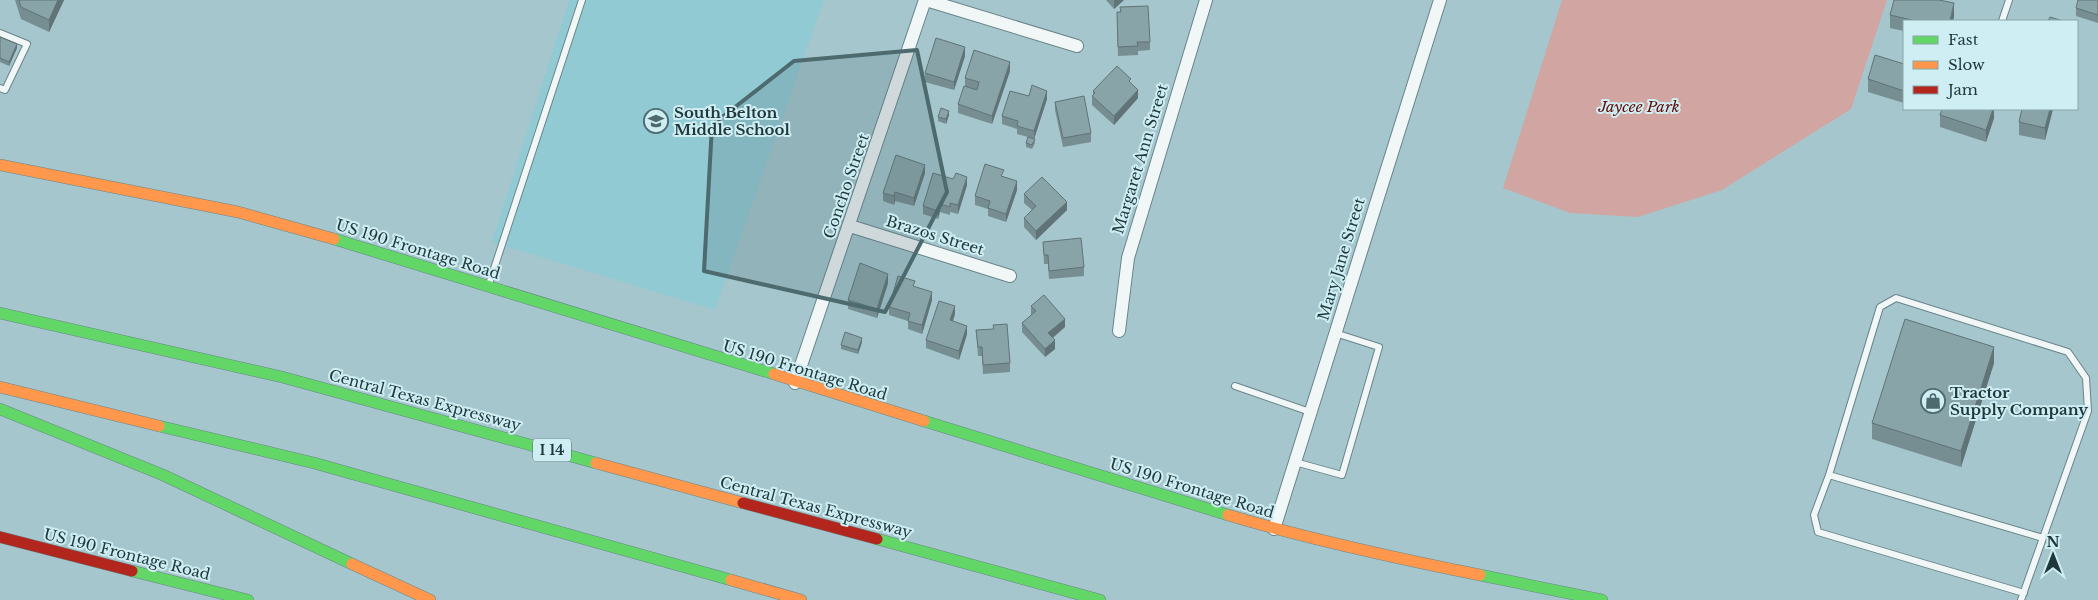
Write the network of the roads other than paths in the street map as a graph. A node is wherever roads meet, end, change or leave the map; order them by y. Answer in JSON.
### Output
{"nodes":[{"id":1,"x":582,"y":0,"type":"edge"},
{"id":2,"x":926,"y":0,"type":"edge"},
{"id":3,"x":1206,"y":0,"type":"edge"},
{"id":4,"x":1440,"y":0,"type":"edge"},
{"id":5,"x":2009,"y":0,"type":"edge"},
{"id":6,"x":2002,"y":20,"type":"edge"},
{"id":7,"x":0,"y":33,"type":"edge"},
{"id":8,"x":1077,"y":46,"type":"dead end"},
{"id":9,"x":0,"y":88,"type":"edge"},
{"id":10,"x":0,"y":165,"type":"edge"},
{"id":11,"x":850,"y":226,"type":"junction"},
{"id":12,"x":1010,"y":276,"type":"dead end"},
{"id":13,"x":488,"y":286,"type":"junction"},
{"id":14,"x":0,"y":313,"type":"edge"},
{"id":15,"x":1119,"y":331,"type":"dead end"},
{"id":16,"x":1335,"y":333,"type":"junction"},
{"id":17,"x":795,"y":382,"type":"junction"},
{"id":18,"x":1235,"y":386,"type":"dead end"},
{"id":19,"x":0,"y":388,"type":"edge"},
{"id":20,"x":0,"y":409,"type":"edge"},
{"id":21,"x":1310,"y":412,"type":"junction"},
{"id":22,"x":1295,"y":462,"type":"junction"},
{"id":23,"x":1829,"y":475,"type":"junction"},
{"id":24,"x":1274,"y":529,"type":"junction"},
{"id":25,"x":0,"y":537,"type":"edge"},
{"id":26,"x":2043,"y":538,"type":"junction"},
{"id":27,"x":2024,"y":593,"type":"junction"},
{"id":28,"x":248,"y":600,"type":"edge"},
{"id":29,"x":430,"y":600,"type":"edge"},
{"id":30,"x":801,"y":600,"type":"edge"},
{"id":31,"x":1100,"y":600,"type":"edge"},
{"id":32,"x":1602,"y":600,"type":"edge"},
{"id":33,"x":2021,"y":600,"type":"edge"}],
"edges":[{"from":1,"to":13,"type":"lane"},
{"from":2,"to":8,"type":"street"},
{"from":2,"to":11,"type":"street","name":"Concho Street"},
{"from":3,"to":15,"type":"street","name":"Margaret Ann Street"},
{"from":4,"to":16,"type":"street","name":"Mary Jane Street"},
{"from":5,"to":6,"type":"lane"},
{"from":7,"to":9,"type":"lane"},
{"from":10,"to":13,"type":"main road","name":"US 190 Frontage Road"},
{"from":11,"to":12,"type":"street","name":"Brazos Street"},
{"from":11,"to":17,"type":"street","name":"Concho Street"},
{"from":13,"to":17,"type":"main road","name":"US 190 Frontage Road"},
{"from":14,"to":31,"type":"main road","name":"Central Texas Expressway","number":"I 14"},
{"from":16,"to":21,"type":"street","name":"Mary Jane Street"},
{"from":16,"to":22,"type":"lane"},
{"from":17,"to":24,"type":"main road","name":"US 190 Frontage Road"},
{"from":18,"to":21,"type":"lane"},
{"from":19,"to":30,"type":"main road"},
{"from":20,"to":29,"type":"main road"},
{"from":21,"to":22,"type":"street","name":"Mary Jane Street"},
{"from":22,"to":24,"type":"street","name":"Mary Jane Street"},
{"from":23,"to":26,"type":"lane"},
{"from":23,"to":26,"type":"lane"},
{"from":23,"to":27,"type":"lane"},
{"from":24,"to":32,"type":"main road","name":"US 190 Frontage Road"},
{"from":25,"to":28,"type":"main road","name":"US 190 Frontage Road"},
{"from":26,"to":27,"type":"lane"},
{"from":27,"to":33,"type":"lane"}]}
